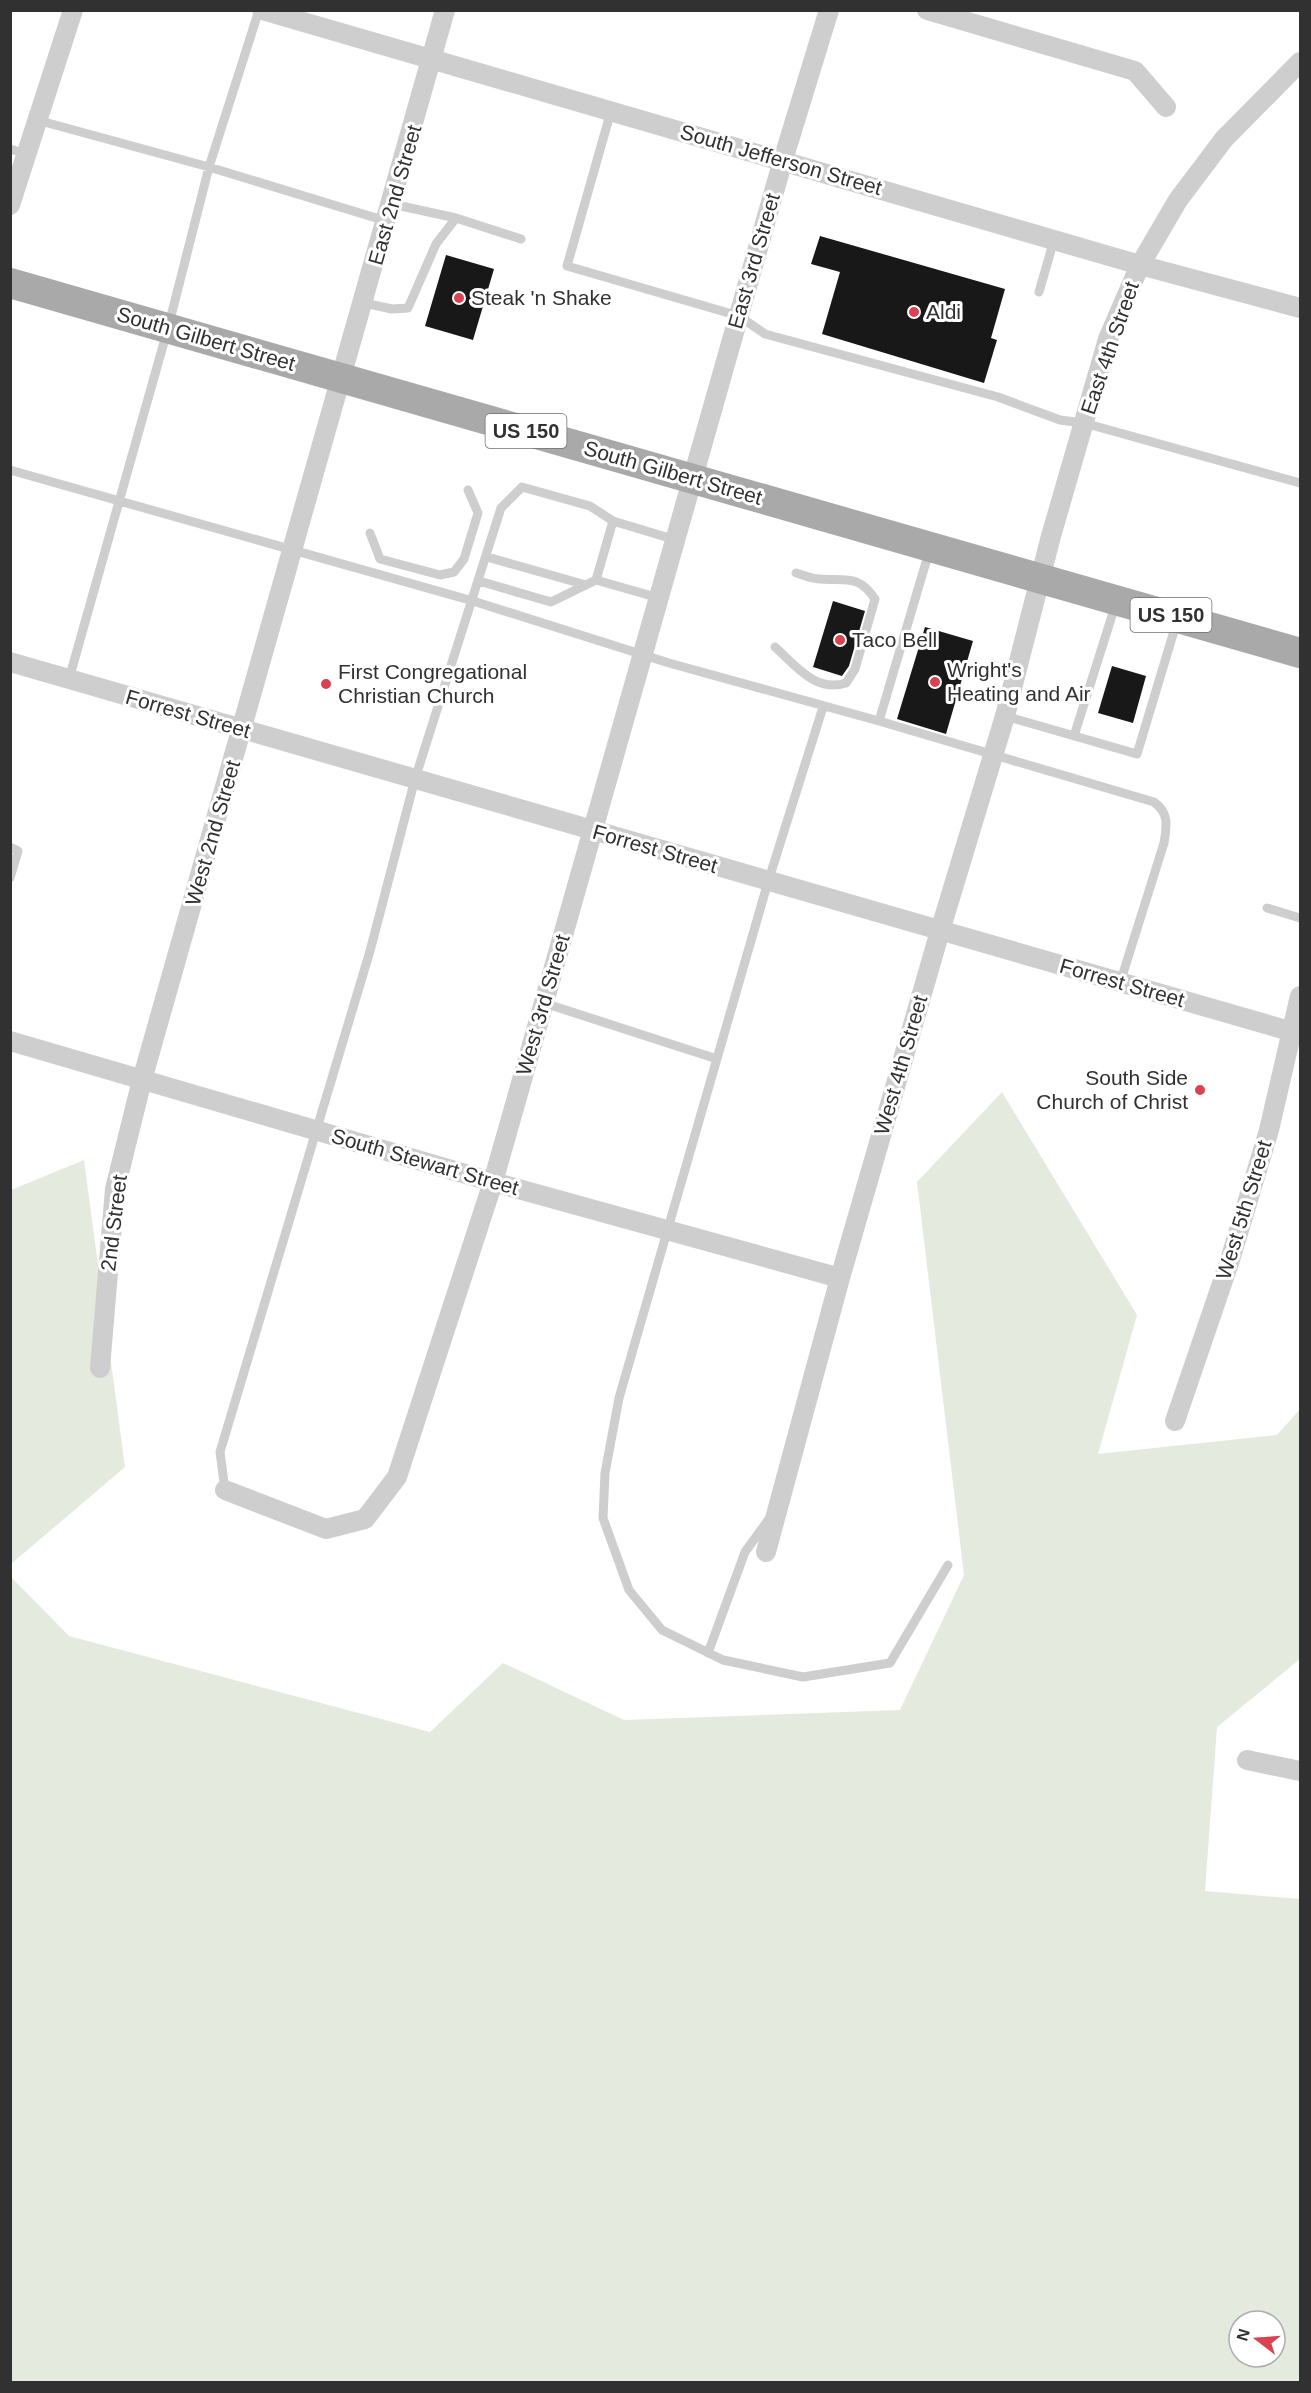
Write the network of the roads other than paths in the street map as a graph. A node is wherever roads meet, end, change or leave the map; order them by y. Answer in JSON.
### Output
{"nodes":[{"id":1,"x":73,"y":10,"type":"edge"},
{"id":2,"x":261,"y":10,"type":"edge"},
{"id":3,"x":445,"y":10,"type":"edge"},
{"id":4,"x":829,"y":10,"type":"edge"},
{"id":5,"x":927,"y":10,"type":"edge"},
{"id":6,"x":433,"y":61,"type":"junction"},
{"id":7,"x":1298,"y":64,"type":"edge"},
{"id":8,"x":1166,"y":107,"type":"dead end"},
{"id":9,"x":611,"y":111,"type":"junction"},
{"id":10,"x":37,"y":120,"type":"junction"},
{"id":11,"x":19,"y":152,"type":"edge"},
{"id":12,"x":783,"y":160,"type":"junction"},
{"id":13,"x":209,"y":167,"type":"junction"},
{"id":14,"x":10,"y":205,"type":"edge"},
{"id":15,"x":390,"y":213,"type":"junction"},
{"id":16,"x":456,"y":218,"type":"junction"},
{"id":17,"x":521,"y":239,"type":"dead end"},
{"id":18,"x":1054,"y":240,"type":"junction"},
{"id":19,"x":1140,"y":265,"type":"junction"},
{"id":20,"x":10,"y":284,"type":"edge"},
{"id":21,"x":1039,"y":292,"type":"dead end"},
{"id":22,"x":364,"y":303,"type":"junction"},
{"id":23,"x":1300,"y":308,"type":"edge"},
{"id":24,"x":739,"y":316,"type":"junction"},
{"id":25,"x":168,"y":328,"type":"junction"},
{"id":26,"x":343,"y":378,"type":"junction"},
{"id":27,"x":1084,"y":423,"type":"junction"},
{"id":28,"x":10,"y":470,"type":"edge"},
{"id":29,"x":693,"y":479,"type":"junction"},
{"id":30,"x":1300,"y":483,"type":"edge"},
{"id":31,"x":468,"y":490,"type":"dead end"},
{"id":32,"x":118,"y":502,"type":"junction"},
{"id":33,"x":613,"y":521,"type":"junction"},
{"id":34,"x":370,"y":533,"type":"dead end"},
{"id":35,"x":675,"y":540,"type":"junction"},
{"id":36,"x":930,"y":547,"type":"junction"},
{"id":37,"x":294,"y":550,"type":"junction"},
{"id":38,"x":487,"y":557,"type":"junction"},
{"id":39,"x":796,"y":573,"type":"dead end"},
{"id":40,"x":1041,"y":578,"type":"junction"},
{"id":41,"x":597,"y":580,"type":"junction"},
{"id":42,"x":479,"y":581,"type":"junction"},
{"id":43,"x":586,"y":585,"type":"junction"},
{"id":44,"x":659,"y":598,"type":"junction"},
{"id":45,"x":1117,"y":600,"type":"junction"},
{"id":46,"x":473,"y":601,"type":"junction"},
{"id":47,"x":1178,"y":618,"type":"junction"},
{"id":48,"x":775,"y":647,"type":"dead end"},
{"id":49,"x":1300,"y":653,"type":"edge"},
{"id":50,"x":643,"y":654,"type":"junction"},
{"id":51,"x":10,"y":662,"type":"edge"},
{"id":52,"x":69,"y":679,"type":"junction"},
{"id":53,"x":823,"y":707,"type":"junction"},
{"id":54,"x":1005,"y":716,"type":"junction"},
{"id":55,"x":879,"y":721,"type":"junction"},
{"id":56,"x":242,"y":730,"type":"junction"},
{"id":57,"x":1074,"y":736,"type":"junction"},
{"id":58,"x":993,"y":755,"type":"junction"},
{"id":59,"x":416,"y":779,"type":"junction"},
{"id":60,"x":592,"y":830,"type":"junction"},
{"id":61,"x":10,"y":847,"type":"edge"},
{"id":62,"x":10,"y":878,"type":"edge"},
{"id":63,"x":768,"y":882,"type":"junction"},
{"id":64,"x":1267,"y":908,"type":"dead end"},
{"id":65,"x":1300,"y":918,"type":"edge"},
{"id":66,"x":939,"y":932,"type":"junction"},
{"id":67,"x":1120,"y":983,"type":"junction"},
{"id":68,"x":1300,"y":996,"type":"edge"},
{"id":69,"x":544,"y":1003,"type":"junction"},
{"id":70,"x":1295,"y":1032,"type":"edge"},
{"id":71,"x":10,"y":1041,"type":"edge"},
{"id":72,"x":717,"y":1059,"type":"junction"},
{"id":73,"x":142,"y":1080,"type":"junction"},
{"id":74,"x":317,"y":1131,"type":"junction"},
{"id":75,"x":493,"y":1182,"type":"junction"},
{"id":76,"x":666,"y":1230,"type":"junction"},
{"id":77,"x":840,"y":1278,"type":"junction"},
{"id":78,"x":99,"y":1368,"type":"dead end"},
{"id":79,"x":1175,"y":1421,"type":"dead end"},
{"id":80,"x":225,"y":1490,"type":"joint"},
{"id":81,"x":778,"y":1505,"type":"junction"},
{"id":82,"x":766,"y":1552,"type":"dead end"},
{"id":83,"x":948,"y":1565,"type":"dead end"},
{"id":84,"x":708,"y":1653,"type":"junction"},
{"id":85,"x":1247,"y":1760,"type":"dead end"},
{"id":86,"x":1300,"y":1771,"type":"edge"}],
"edges":[{"from":1,"to":10,"type":"street"},
{"from":2,"to":6,"type":"street","name":"South Jefferson Street"},
{"from":2,"to":13,"type":"lane"},
{"from":3,"to":6,"type":"street","name":"East 2nd Street"},
{"from":4,"to":12,"type":"street","name":"East 3rd Street"},
{"from":5,"to":8,"type":"street"},
{"from":6,"to":9,"type":"street","name":"South Jefferson Street"},
{"from":6,"to":15,"type":"street","name":"East 2nd Street"},
{"from":7,"to":19,"type":"street","name":"East 4th Street"},
{"from":9,"to":12,"type":"street","name":"South Jefferson Street"},
{"from":9,"to":24,"type":"lane"},
{"from":10,"to":11,"type":"street"},
{"from":10,"to":13,"type":"lane"},
{"from":11,"to":14,"type":"street"},
{"from":12,"to":18,"type":"street","name":"South Jefferson Street"},
{"from":12,"to":24,"type":"street","name":"East 3rd Street"},
{"from":13,"to":15,"type":"lane"},
{"from":13,"to":25,"type":"lane"},
{"from":15,"to":16,"type":"lane"},
{"from":15,"to":22,"type":"street","name":"East 2nd Street"},
{"from":16,"to":17,"type":"lane"},
{"from":16,"to":22,"type":"lane"},
{"from":18,"to":19,"type":"street","name":"South Jefferson Street"},
{"from":18,"to":21,"type":"lane"},
{"from":19,"to":23,"type":"street","name":"South Jefferson Street"},
{"from":19,"to":27,"type":"street","name":"East 4th Street"},
{"from":20,"to":25,"type":"main road","name":"South Gilbert Street","number":"US 150"},
{"from":22,"to":26,"type":"street","name":"East 2nd Street"},
{"from":24,"to":27,"type":"lane"},
{"from":24,"to":29,"type":"street","name":"East 3rd Street"},
{"from":25,"to":26,"type":"main road","name":"South Gilbert Street","number":"US 150"},
{"from":25,"to":32,"type":"lane"},
{"from":26,"to":29,"type":"main road","name":"South Gilbert Street","number":"US 150"},
{"from":26,"to":37,"type":"street","name":"West 2nd Street"},
{"from":27,"to":30,"type":"lane"},
{"from":27,"to":40,"type":"street","name":"East 4th Street"},
{"from":28,"to":32,"type":"lane"},
{"from":29,"to":35,"type":"street","name":"West 3rd Street"},
{"from":29,"to":36,"type":"main road","name":"South Gilbert Street","number":"US 150"},
{"from":31,"to":34,"type":"lane"},
{"from":32,"to":37,"type":"lane"},
{"from":32,"to":52,"type":"lane"},
{"from":33,"to":35,"type":"lane"},
{"from":33,"to":38,"type":"lane"},
{"from":33,"to":41,"type":"lane"},
{"from":35,"to":44,"type":"street","name":"West 3rd Street"},
{"from":36,"to":40,"type":"main road","name":"South Gilbert Street","number":"US 150"},
{"from":36,"to":55,"type":"lane"},
{"from":37,"to":46,"type":"lane"},
{"from":37,"to":56,"type":"street","name":"West 2nd Street"},
{"from":38,"to":42,"type":"lane"},
{"from":38,"to":43,"type":"lane"},
{"from":39,"to":48,"type":"lane"},
{"from":40,"to":45,"type":"main road","name":"South Gilbert Street","number":"US 150"},
{"from":40,"to":54,"type":"street","name":"West 4th Street"},
{"from":41,"to":43,"type":"lane"},
{"from":41,"to":44,"type":"lane"},
{"from":42,"to":43,"type":"lane"},
{"from":42,"to":46,"type":"lane"},
{"from":44,"to":50,"type":"street","name":"West 3rd Street"},
{"from":45,"to":47,"type":"main road","name":"South Gilbert Street","number":"US 150"},
{"from":45,"to":57,"type":"lane"},
{"from":46,"to":50,"type":"lane"},
{"from":46,"to":59,"type":"lane"},
{"from":47,"to":49,"type":"main road","name":"South Gilbert Street","number":"US 150"},
{"from":47,"to":57,"type":"lane"},
{"from":50,"to":53,"type":"lane"},
{"from":50,"to":60,"type":"street","name":"West 3rd Street"},
{"from":51,"to":52,"type":"street","name":"Forrest Street"},
{"from":52,"to":56,"type":"street","name":"Forrest Street"},
{"from":53,"to":55,"type":"lane"},
{"from":53,"to":63,"type":"lane"},
{"from":54,"to":57,"type":"lane"},
{"from":54,"to":58,"type":"street","name":"West 4th Street"},
{"from":55,"to":58,"type":"lane"},
{"from":56,"to":59,"type":"street","name":"Forrest Street"},
{"from":56,"to":73,"type":"street","name":"West 2nd Street"},
{"from":58,"to":66,"type":"street","name":"West 4th Street"},
{"from":58,"to":67,"type":"lane"},
{"from":59,"to":60,"type":"street","name":"Forrest Street"},
{"from":59,"to":74,"type":"lane"},
{"from":60,"to":63,"type":"street","name":"Forrest Street"},
{"from":60,"to":69,"type":"street","name":"West 3rd Street"},
{"from":61,"to":62,"type":"lane"},
{"from":63,"to":66,"type":"street","name":"Forrest Street"},
{"from":63,"to":72,"type":"lane"},
{"from":64,"to":65,"type":"lane"},
{"from":66,"to":67,"type":"street","name":"Forrest Street"},
{"from":66,"to":77,"type":"street","name":"West 4th Street"},
{"from":67,"to":70,"type":"street","name":"Forrest Street"},
{"from":68,"to":70,"type":"street","name":"West 5th Street"},
{"from":69,"to":72,"type":"lane"},
{"from":69,"to":75,"type":"street","name":"West 3rd Street"},
{"from":70,"to":79,"type":"street","name":"West 5th Street"},
{"from":71,"to":73,"type":"street","name":"South Stewart Street"},
{"from":72,"to":76,"type":"lane"},
{"from":73,"to":74,"type":"street","name":"South Stewart Street"},
{"from":73,"to":78,"type":"street","name":"2nd Street"},
{"from":74,"to":75,"type":"street","name":"South Stewart Street"},
{"from":74,"to":80,"type":"lane"},
{"from":75,"to":76,"type":"street","name":"South Stewart Street"},
{"from":75,"to":80,"type":"street","name":"West 3rd Street"},
{"from":76,"to":77,"type":"street","name":"South Stewart Street"},
{"from":76,"to":84,"type":"lane"},
{"from":77,"to":81,"type":"street","name":"West 4th Street"},
{"from":81,"to":82,"type":"street","name":"West 4th Street"},
{"from":81,"to":84,"type":"lane"},
{"from":83,"to":84,"type":"lane"},
{"from":85,"to":86,"type":"street"}]}
